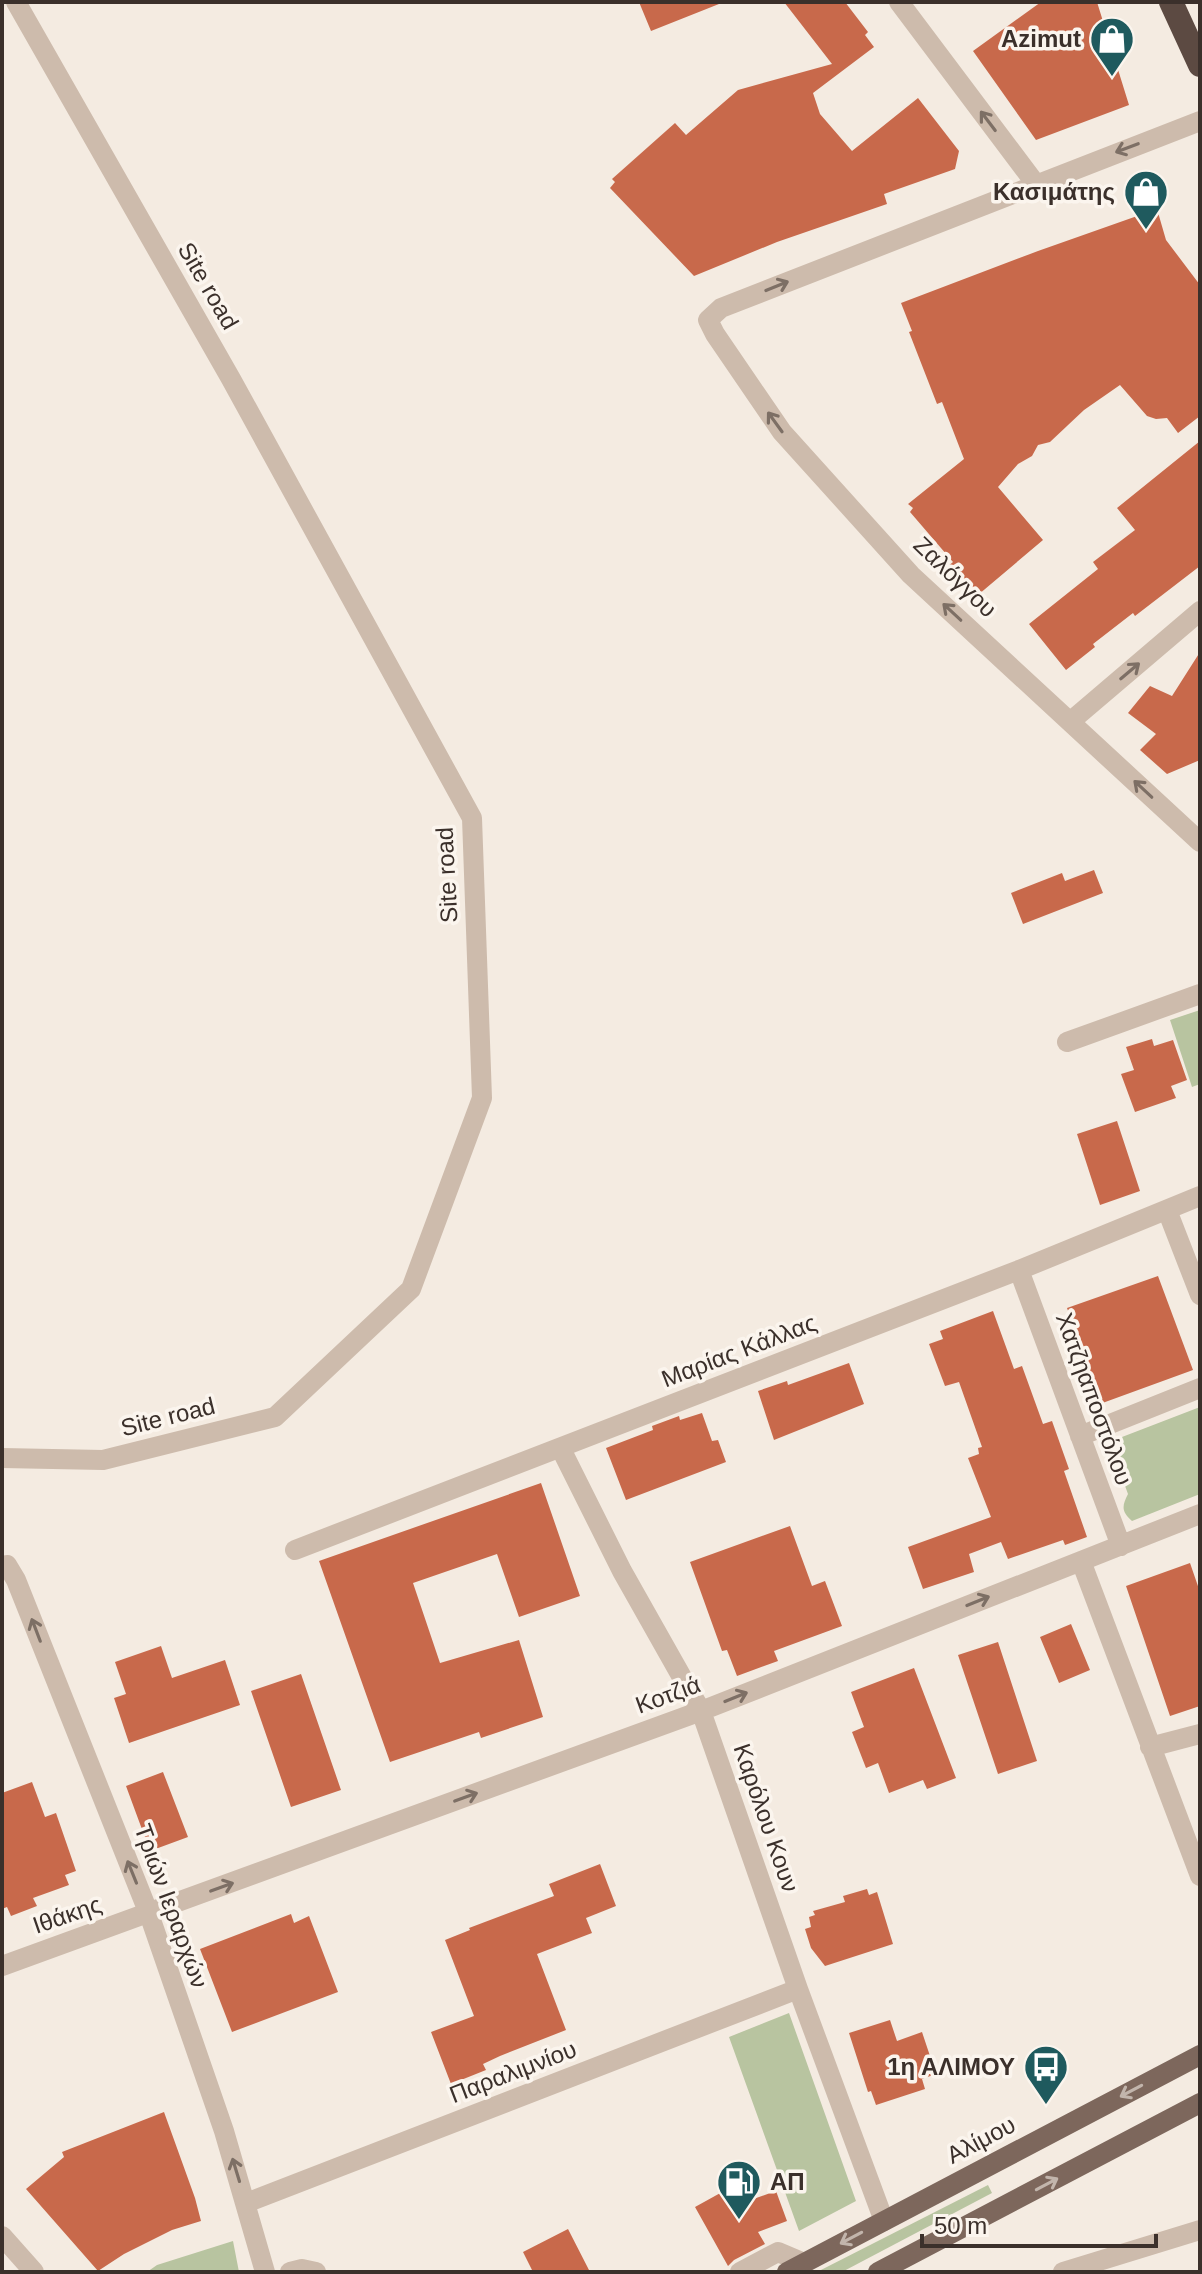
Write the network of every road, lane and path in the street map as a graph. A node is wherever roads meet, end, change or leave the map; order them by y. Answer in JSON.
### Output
{"nodes":[{"id":1,"x":16,"y":2,"type":"edge"},
{"id":2,"x":899,"y":2,"type":"edge"},
{"id":3,"x":1171,"y":2,"type":"edge"},
{"id":4,"x":1200,"y":65,"type":"edge"},
{"id":5,"x":1200,"y":121,"type":"edge"},
{"id":6,"x":1035,"y":183,"type":"junction"},
{"id":7,"x":1200,"y":611,"type":"edge"},
{"id":8,"x":1071,"y":721,"type":"junction"},
{"id":9,"x":1200,"y":842,"type":"edge"},
{"id":10,"x":1200,"y":994,"type":"edge"},
{"id":11,"x":1067,"y":1042,"type":"dead end"},
{"id":12,"x":1200,"y":1196,"type":"edge"},
{"id":13,"x":1167,"y":1210,"type":"junction"},
{"id":14,"x":1019,"y":1270,"type":"junction"},
{"id":15,"x":1200,"y":1295,"type":"edge"},
{"id":16,"x":1200,"y":1388,"type":"edge"},
{"id":17,"x":1080,"y":1436,"type":"junction"},
{"id":18,"x":561,"y":1449,"type":"junction"},
{"id":19,"x":2,"y":1458,"type":"edge"},
{"id":20,"x":1200,"y":1514,"type":"edge"},
{"id":21,"x":1121,"y":1546,"type":"junction"},
{"id":22,"x":295,"y":1550,"type":"dead end"},
{"id":23,"x":1081,"y":1561,"type":"junction"},
{"id":24,"x":4,"y":1566,"type":"edge"},
{"id":25,"x":701,"y":1711,"type":"junction"},
{"id":26,"x":1200,"y":1734,"type":"edge"},
{"id":27,"x":1150,"y":1747,"type":"junction"},
{"id":28,"x":1200,"y":1876,"type":"edge"},
{"id":29,"x":149,"y":1914,"type":"junction"},
{"id":30,"x":2,"y":1966,"type":"edge"},
{"id":31,"x":798,"y":1989,"type":"junction"},
{"id":32,"x":1200,"y":2055,"type":"edge"},
{"id":33,"x":1200,"y":2103,"type":"edge"},
{"id":34,"x":246,"y":2203,"type":"junction"},
{"id":35,"x":884,"y":2221,"type":"junction"},
{"id":36,"x":1200,"y":2230,"type":"edge"},
{"id":37,"x":2,"y":2236,"type":"edge"},
{"id":38,"x":796,"y":2268,"type":"edge"},
{"id":39,"x":34,"y":2272,"type":"edge"},
{"id":40,"x":265,"y":2272,"type":"edge"},
{"id":41,"x":290,"y":2272,"type":"edge"},
{"id":42,"x":316,"y":2272,"type":"edge"},
{"id":43,"x":740,"y":2272,"type":"edge"},
{"id":44,"x":878,"y":2272,"type":"edge"},
{"id":45,"x":1063,"y":2272,"type":"edge"}],
"edges":[{"from":1,"to":19,"type":"street","name":"Site road"},
{"from":6,"to":2,"type":"street","one_way":true},
{"from":3,"to":4,"type":"highway"},
{"from":5,"to":6,"type":"street","one_way":true},
{"from":8,"to":6,"type":"street","name":"Ζαλόγγου","one_way":true},
{"from":8,"to":7,"type":"street","one_way":true},
{"from":9,"to":8,"type":"street","name":"Ζαλόγγου","one_way":true},
{"from":10,"to":11,"type":"street"},
{"from":12,"to":13,"type":"street","name":"Μαρίας Κάλλας"},
{"from":13,"to":14,"type":"street","name":"Μαρίας Κάλλας"},
{"from":13,"to":15,"type":"street"},
{"from":14,"to":17,"type":"street","name":"Χατζηαποστόλου"},
{"from":14,"to":18,"type":"street","name":"Μαρίας Κάλλας"},
{"from":16,"to":17,"type":"street"},
{"from":17,"to":21,"type":"street","name":"Χατζηαποστόλου"},
{"from":18,"to":22,"type":"street","name":"Μαρίας Κάλλας"},
{"from":18,"to":25,"type":"street","name":"Καρόλου Κουν"},
{"from":20,"to":21,"type":"street","name":"Κοτζιά"},
{"from":21,"to":23,"type":"street","name":"Κοτζιά"},
{"from":25,"to":23,"type":"street","name":"Κοτζιά","one_way":true},
{"from":23,"to":27,"type":"street"},
{"from":29,"to":24,"type":"street","name":"Τριών Ιεραρχών","one_way":true},
{"from":29,"to":25,"type":"street","name":"Κοτζιά","one_way":true},
{"from":25,"to":31,"type":"street","name":"Καρόλου Κουν"},
{"from":26,"to":27,"type":"street"},
{"from":27,"to":28,"type":"street"},
{"from":29,"to":30,"type":"street","name":"Ιθάκης"},
{"from":34,"to":29,"type":"street","name":"Τριών Ιεραρχών","one_way":true},
{"from":31,"to":34,"type":"street","name":"Παραλιμνίου"},
{"from":31,"to":35,"type":"street","name":"Καρόλου Κουν"},
{"from":32,"to":35,"type":"main road","name":"Αλίμου","one_way":true},
{"from":44,"to":33,"type":"main road","one_way":true},
{"from":34,"to":40,"type":"street","name":"Τριών Ιεραρχών"},
{"from":35,"to":38,"type":"main road","name":"Αλίμου","one_way":true},
{"from":36,"to":45,"type":"street"},
{"from":37,"to":39,"type":"street"},
{"from":38,"to":43,"type":"street"},
{"from":41,"to":42,"type":"street"}]}
